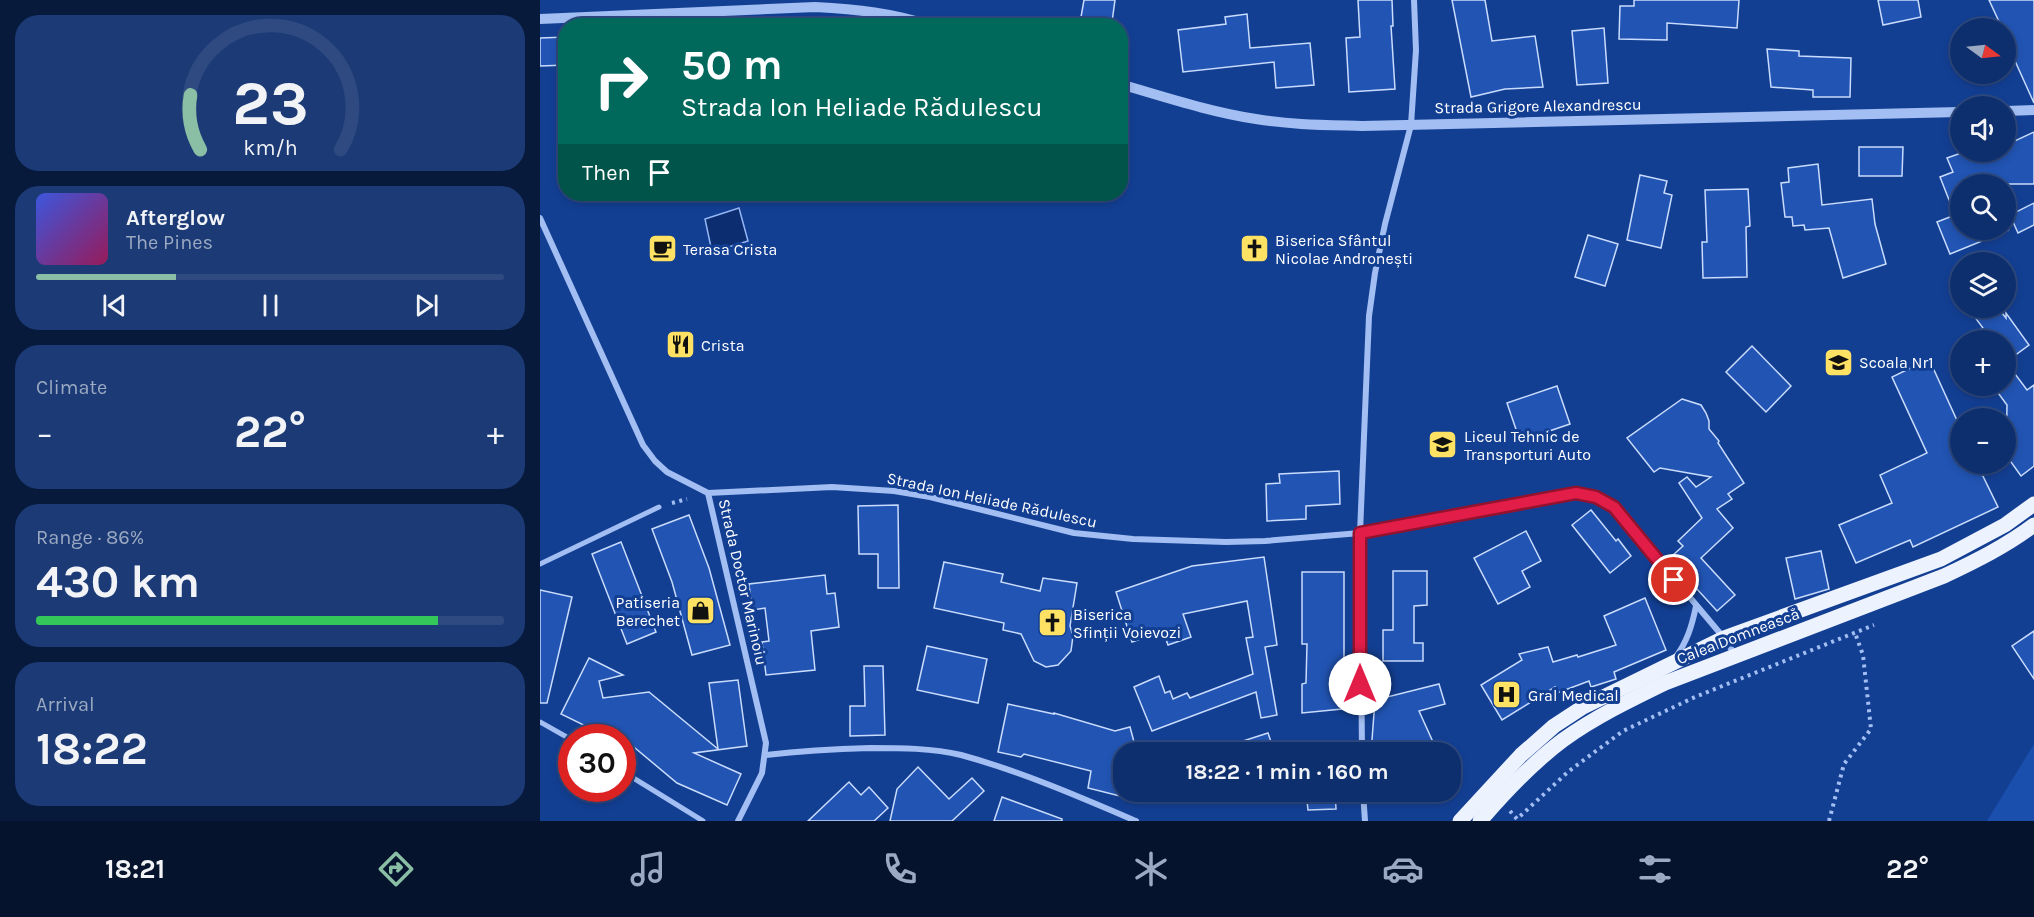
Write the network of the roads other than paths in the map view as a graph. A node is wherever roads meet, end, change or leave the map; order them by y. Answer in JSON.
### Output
{"nodes":[{"id":1,"x":1414,"y":0,"type":"edge"},
{"id":2,"x":558,"y":18,"type":"edge"},
{"id":3,"x":563,"y":18,"type":"edge"},
{"id":4,"x":903,"y":18,"type":"edge"},
{"id":5,"x":540,"y":19,"type":"edge"},
{"id":6,"x":1128,"y":86,"type":"edge"},
{"id":7,"x":2034,"y":110,"type":"edge"},
{"id":8,"x":2016,"y":111,"type":"edge"},
{"id":9,"x":1950,"y":112,"type":"edge"},
{"id":10,"x":1410,"y":124,"type":"junction"},
{"id":11,"x":540,"y":218,"type":"edge"},
{"id":12,"x":708,"y":493,"type":"junction"},
{"id":13,"x":2034,"y":504,"type":"edge"},
{"id":14,"x":659,"y":507,"type":"road end"},
{"id":15,"x":2034,"y":525,"type":"edge"},
{"id":16,"x":1360,"y":533,"type":"junction"},
{"id":17,"x":540,"y":564,"type":"edge"},
{"id":18,"x":1696,"y":606,"type":"junction"},
{"id":19,"x":1724,"y":638,"type":"junction"},
{"id":20,"x":1735,"y":656,"type":"junction"},
{"id":21,"x":1672,"y":662,"type":"junction"},
{"id":22,"x":540,"y":722,"type":"edge"},
{"id":23,"x":558,"y":732,"type":"edge"},
{"id":24,"x":1362,"y":742,"type":"edge"},
{"id":25,"x":766,"y":755,"type":"junction"},
{"id":26,"x":636,"y":780,"type":"edge"},
{"id":27,"x":1364,"y":802,"type":"edge"},
{"id":28,"x":703,"y":821,"type":"edge"},
{"id":29,"x":738,"y":821,"type":"edge"},
{"id":30,"x":1136,"y":821,"type":"edge"},
{"id":31,"x":1365,"y":821,"type":"edge"},
{"id":32,"x":1460,"y":821,"type":"edge"},
{"id":33,"x":1480,"y":821,"type":"edge"}],
"edges":[{"from":1,"to":10,"type":"street"},
{"from":2,"to":5,"type":"street"},
{"from":3,"to":4,"type":"street"},
{"from":6,"to":10,"type":"street","name":"Strada Grigore Alexandrescu"},
{"from":7,"to":8,"type":"street"},
{"from":9,"to":10,"type":"street","name":"Strada Grigore Alexandrescu"},
{"from":10,"to":16,"type":"street"},
{"from":11,"to":12,"type":"street","name":"Strada Doctor Marinoiu"},
{"from":12,"to":16,"type":"street","name":"Strada Ion Heliade Rădulescu"},
{"from":12,"to":25,"type":"street","name":"Strada Doctor Marinoiu"},
{"from":13,"to":19,"type":"main road","name":"Calea Domnească"},
{"from":14,"to":17,"type":"street"},
{"from":15,"to":20,"type":"main road","name":"Calea Domnească"},
{"from":16,"to":18,"type":"street","name":"Strada Ion Heliade Rădulescu"},
{"from":16,"to":24,"type":"street"},
{"from":18,"to":19,"type":"street","name":"Strada Ion Heliade Rădulescu"},
{"from":18,"to":21,"type":"street"},
{"from":19,"to":20,"type":"street","name":"Strada Ion Heliade Rădulescu"},
{"from":19,"to":21,"type":"main road","name":"Calea Domnească"},
{"from":20,"to":33,"type":"main road","name":"Calea Domnească"},
{"from":21,"to":32,"type":"main road","name":"Calea Domnească"},
{"from":22,"to":23,"type":"street"},
{"from":25,"to":29,"type":"street","name":"Strada Doctor Marinoiu"},
{"from":25,"to":30,"type":"street"},
{"from":26,"to":28,"type":"street"},
{"from":27,"to":31,"type":"street"}]}
